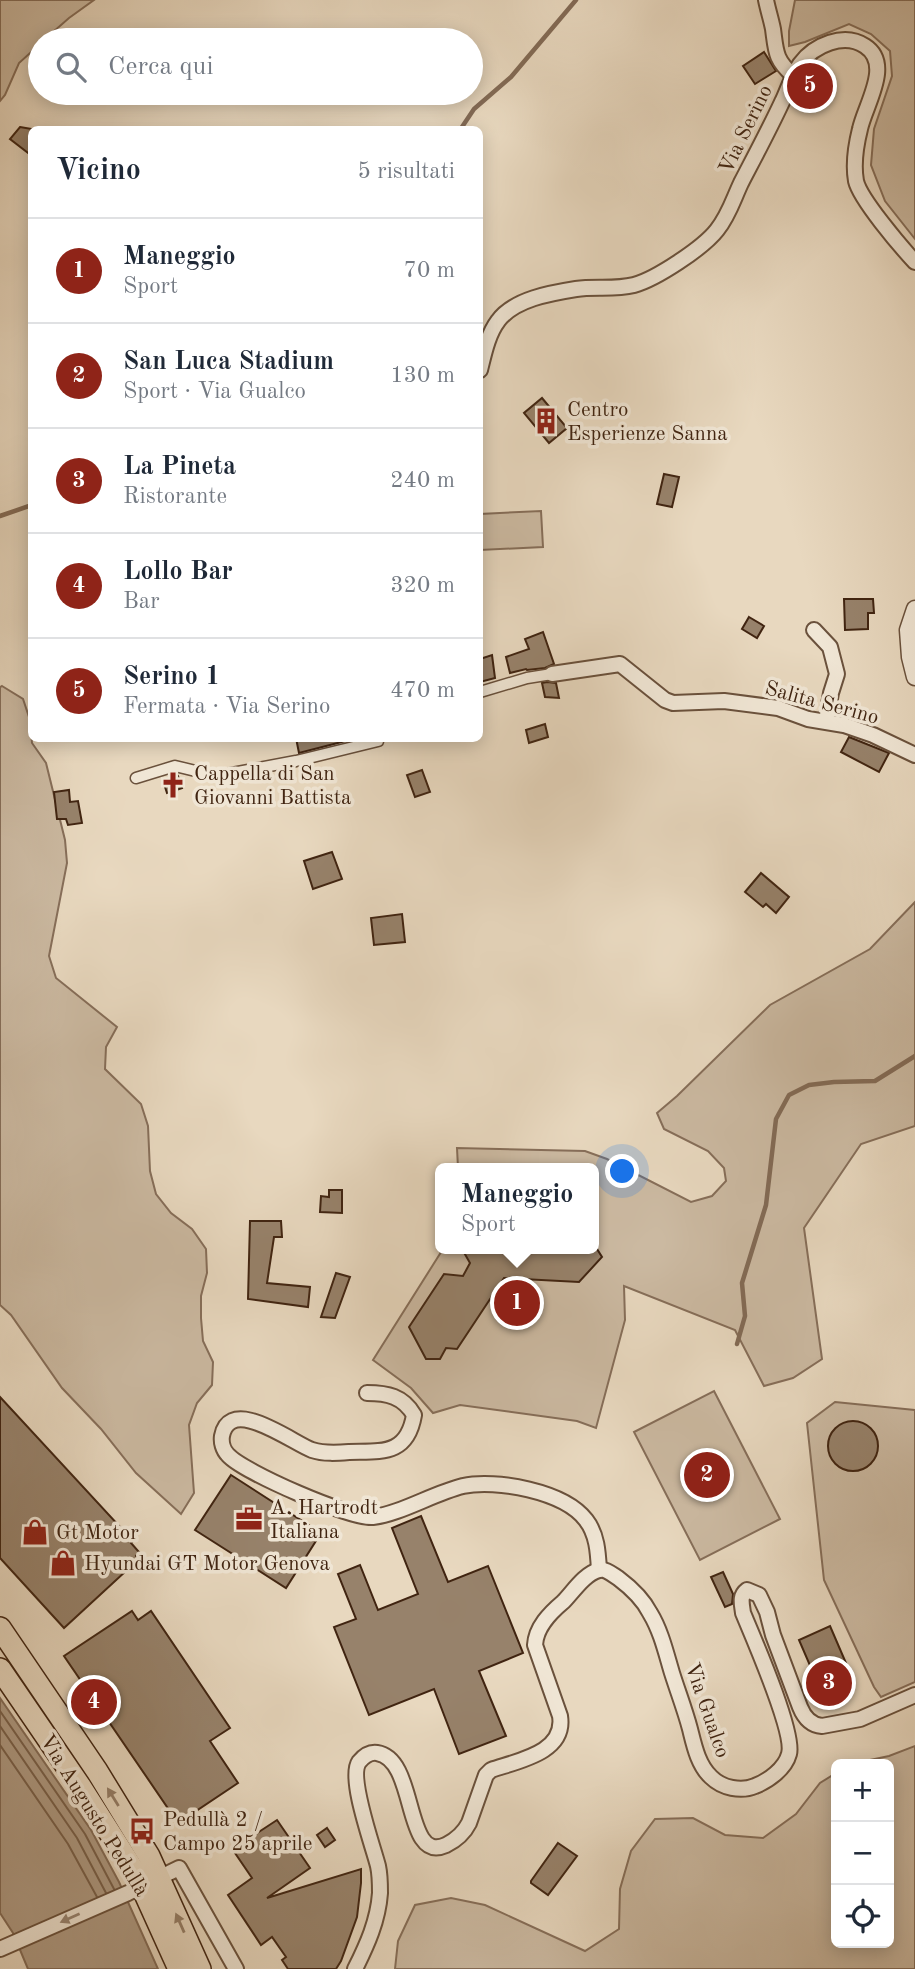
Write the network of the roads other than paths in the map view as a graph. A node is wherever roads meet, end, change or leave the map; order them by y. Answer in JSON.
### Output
{"nodes":[{"id":1,"x":766,"y":0,"type":"edge"},
{"id":2,"x":793,"y":75,"type":"junction"},
{"id":3,"x":915,"y":262,"type":"edge"},
{"id":4,"x":483,"y":359,"type":"edge"},
{"id":5,"x":915,"y":609,"type":"edge"},
{"id":6,"x":814,"y":630,"type":"dead end"},
{"id":7,"x":552,"y":674,"type":"joint"},
{"id":8,"x":915,"y":677,"type":"edge"},
{"id":9,"x":483,"y":691,"type":"edge"},
{"id":10,"x":826,"y":721,"type":"junction"},
{"id":11,"x":373,"y":742,"type":"edge"},
{"id":12,"x":915,"y":755,"type":"edge"},
{"id":13,"x":136,"y":778,"type":"dead end"},
{"id":14,"x":367,"y":1393,"type":"dead end"},
{"id":15,"x":599,"y":1570,"type":"junction"},
{"id":16,"x":0,"y":1628,"type":"edge"},
{"id":17,"x":0,"y":1668,"type":"edge"},
{"id":18,"x":915,"y":1695,"type":"edge"},
{"id":19,"x":152,"y":1881,"type":"junction"},
{"id":20,"x":6,"y":1947,"type":"edge"},
{"id":21,"x":179,"y":1969,"type":"edge"},
{"id":22,"x":200,"y":1969,"type":"edge"},
{"id":23,"x":236,"y":1969,"type":"edge"},
{"id":24,"x":355,"y":1969,"type":"edge"}],
"edges":[{"from":1,"to":2,"type":"street"},
{"from":2,"to":3,"type":"street","name":"Via Serino"},
{"from":2,"to":4,"type":"street","name":"Via Serino"},
{"from":5,"to":8,"type":"street"},
{"from":6,"to":10,"type":"street"},
{"from":7,"to":9,"type":"street","name":"Salita Serino"},
{"from":7,"to":10,"type":"street","name":"Salita Serino"},
{"from":10,"to":12,"type":"street","name":"Salita Serino"},
{"from":11,"to":13,"type":"street"},
{"from":14,"to":15,"type":"street"},
{"from":15,"to":18,"type":"street","name":"Via Gualco"},
{"from":15,"to":24,"type":"street"},
{"from":19,"to":16,"type":"main road","name":"Via Augusto Pedullà","one_way":true},
{"from":17,"to":19,"type":"main road","name":"Via Augusto Pedullà"},
{"from":19,"to":20,"type":"street","one_way":true},
{"from":19,"to":21,"type":"main road","name":"Via Augusto Pedullà"},
{"from":22,"to":19,"type":"main road","name":"Via Augusto Pedullà","one_way":true},
{"from":19,"to":23,"type":"street"}]}
